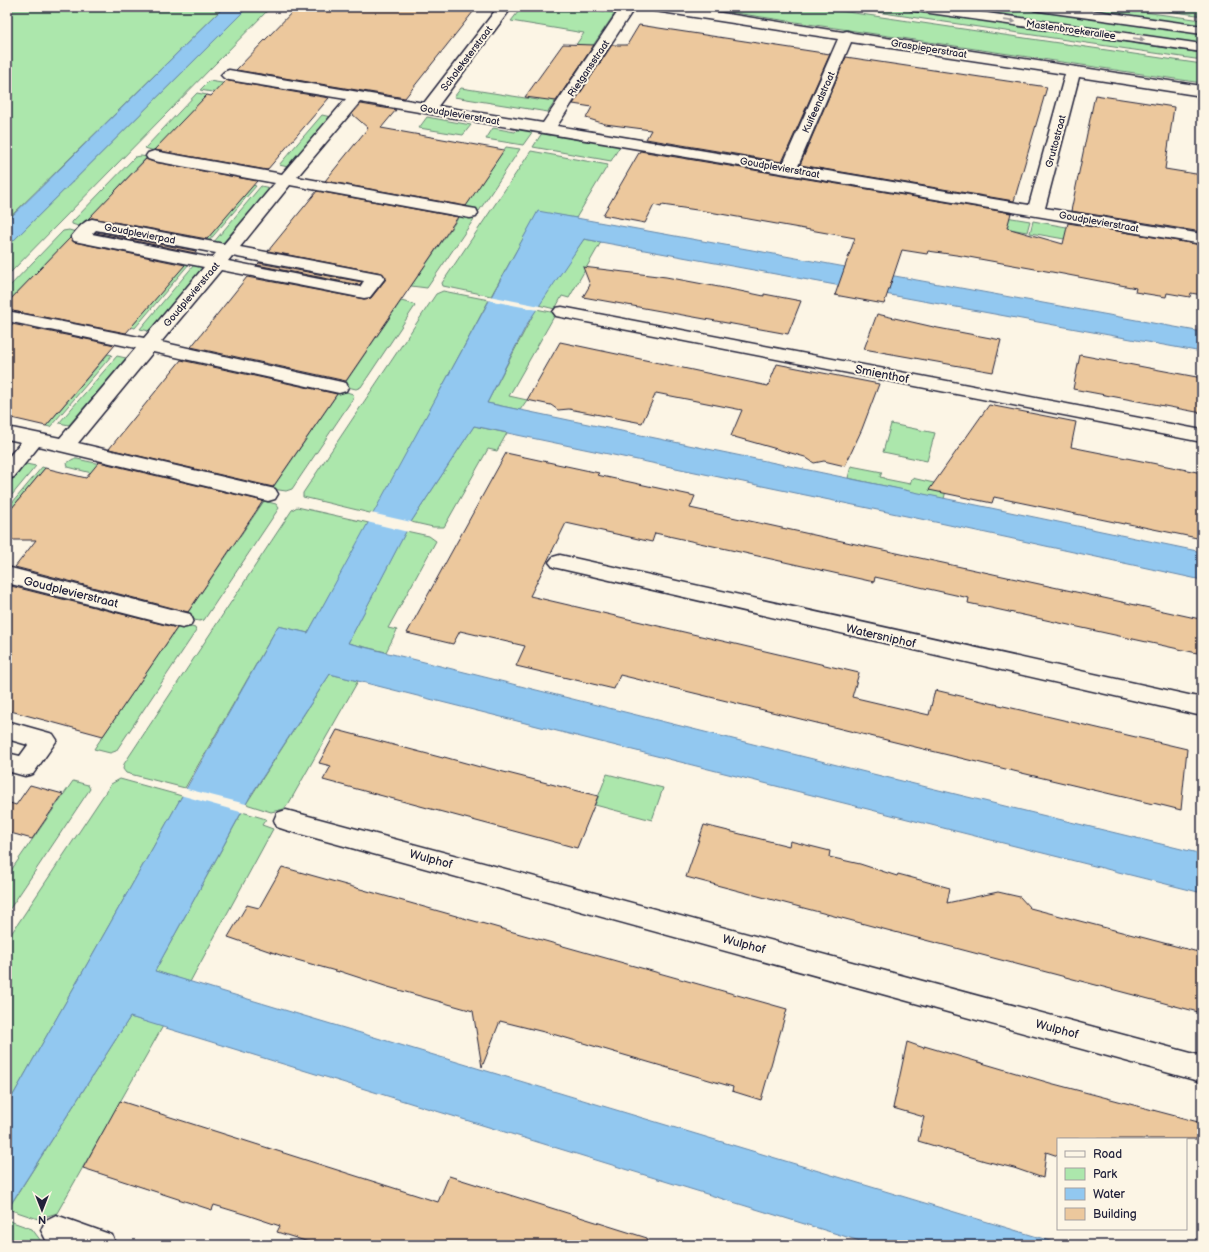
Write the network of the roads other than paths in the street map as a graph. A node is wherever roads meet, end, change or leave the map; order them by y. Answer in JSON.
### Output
{"nodes":[{"id":1,"x":505,"y":7,"type":"edge"},
{"id":2,"x":628,"y":7,"type":"edge"},
{"id":3,"x":655,"y":7,"type":"edge"},
{"id":4,"x":916,"y":7,"type":"edge"},
{"id":5,"x":1039,"y":7,"type":"edge"},
{"id":6,"x":1202,"y":30,"type":"edge"},
{"id":7,"x":847,"y":35,"type":"junction"},
{"id":8,"x":1202,"y":48,"type":"edge"},
{"id":9,"x":1073,"y":71,"type":"junction"},
{"id":10,"x":229,"y":75,"type":"dead end"},
{"id":11,"x":1202,"y":91,"type":"edge"},
{"id":12,"x":357,"y":96,"type":"junction"},
{"id":13,"x":428,"y":108,"type":"junction"},
{"id":14,"x":547,"y":129,"type":"junction"},
{"id":15,"x":154,"y":156,"type":"dead end"},
{"id":16,"x":789,"y":169,"type":"junction"},
{"id":17,"x":286,"y":180,"type":"junction"},
{"id":18,"x":1036,"y":210,"type":"junction"},
{"id":19,"x":470,"y":213,"type":"dead end"},
{"id":20,"x":1202,"y":239,"type":"edge"},
{"id":21,"x":228,"y":250,"type":"junction"},
{"id":22,"x":216,"y":264,"type":"junction"},
{"id":23,"x":562,"y":312,"type":"dead end"},
{"id":24,"x":7,"y":316,"type":"edge"},
{"id":25,"x":149,"y":345,"type":"junction"},
{"id":26,"x":339,"y":387,"type":"dead end"},
{"id":27,"x":7,"y":433,"type":"edge"},
{"id":28,"x":1202,"y":436,"type":"edge"},
{"id":29,"x":35,"y":439,"type":"junction"},
{"id":30,"x":65,"y":446,"type":"junction"},
{"id":31,"x":7,"y":472,"type":"edge"},
{"id":32,"x":268,"y":494,"type":"dead end"},
{"id":33,"x":560,"y":562,"type":"dead end"},
{"id":34,"x":7,"y":575,"type":"edge"},
{"id":35,"x":182,"y":620,"type":"dead end"},
{"id":36,"x":1202,"y":708,"type":"edge"},
{"id":37,"x":7,"y":730,"type":"edge"},
{"id":38,"x":7,"y":762,"type":"edge"},
{"id":39,"x":286,"y":820,"type":"dead end"},
{"id":40,"x":1202,"y":1069,"type":"edge"},
{"id":41,"x":56,"y":1230,"type":"dead end"},
{"id":42,"x":101,"y":1245,"type":"edge"}],
"edges":[{"from":1,"to":13,"type":"street","name":"Scholeksterstraat"},
{"from":2,"to":14,"type":"street","name":"Rietgansstraat"},
{"from":3,"to":7,"type":"street","name":"Graspieperstraat"},
{"from":4,"to":8,"type":"street","name":"Mastenbroekerallee","one_way":true},
{"from":5,"to":6,"type":"street","name":"Mastenbroekerallee"},
{"from":7,"to":9,"type":"street","name":"Graspieperstraat"},
{"from":7,"to":16,"type":"street","name":"Kuifeendstraat"},
{"from":9,"to":11,"type":"street","name":"Graspieperstraat"},
{"from":9,"to":18,"type":"street","name":"Gruttostraat"},
{"from":10,"to":12,"type":"street","name":"Goudplevierstraat"},
{"from":12,"to":13,"type":"street","name":"Goudplevierstraat"},
{"from":12,"to":17,"type":"street","name":"Goudplevierstraat"},
{"from":13,"to":14,"type":"street","name":"Goudplevierstraat"},
{"from":14,"to":16,"type":"street","name":"Goudplevierstraat"},
{"from":15,"to":17,"type":"street"},
{"from":16,"to":18,"type":"street","name":"Goudplevierstraat"},
{"from":17,"to":19,"type":"street"},
{"from":17,"to":21,"type":"street","name":"Goudplevierstraat"},
{"from":18,"to":20,"type":"street","name":"Goudplevierstraat"},
{"from":21,"to":22,"type":"street","name":"Goudplevierstraat"},
{"from":21,"to":22,"type":"street","name":"Goudplevierpad"},
{"from":21,"to":22,"type":"street","name":"Goudplevierpad"},
{"from":22,"to":25,"type":"street","name":"Goudplevierstraat"},
{"from":23,"to":28,"type":"street","name":"Smienthof"},
{"from":24,"to":25,"type":"street"},
{"from":25,"to":26,"type":"street"},
{"from":25,"to":30,"type":"street","name":"Goudplevierstraat"},
{"from":27,"to":29,"type":"street"},
{"from":29,"to":30,"type":"street"},
{"from":29,"to":31,"type":"street"},
{"from":30,"to":32,"type":"street"},
{"from":33,"to":36,"type":"street","name":"Watersniphof"},
{"from":34,"to":35,"type":"street","name":"Goudplevierstraat"},
{"from":37,"to":38,"type":"street"},
{"from":39,"to":40,"type":"street","name":"Wulphof"},
{"from":41,"to":42,"type":"street"}]}
